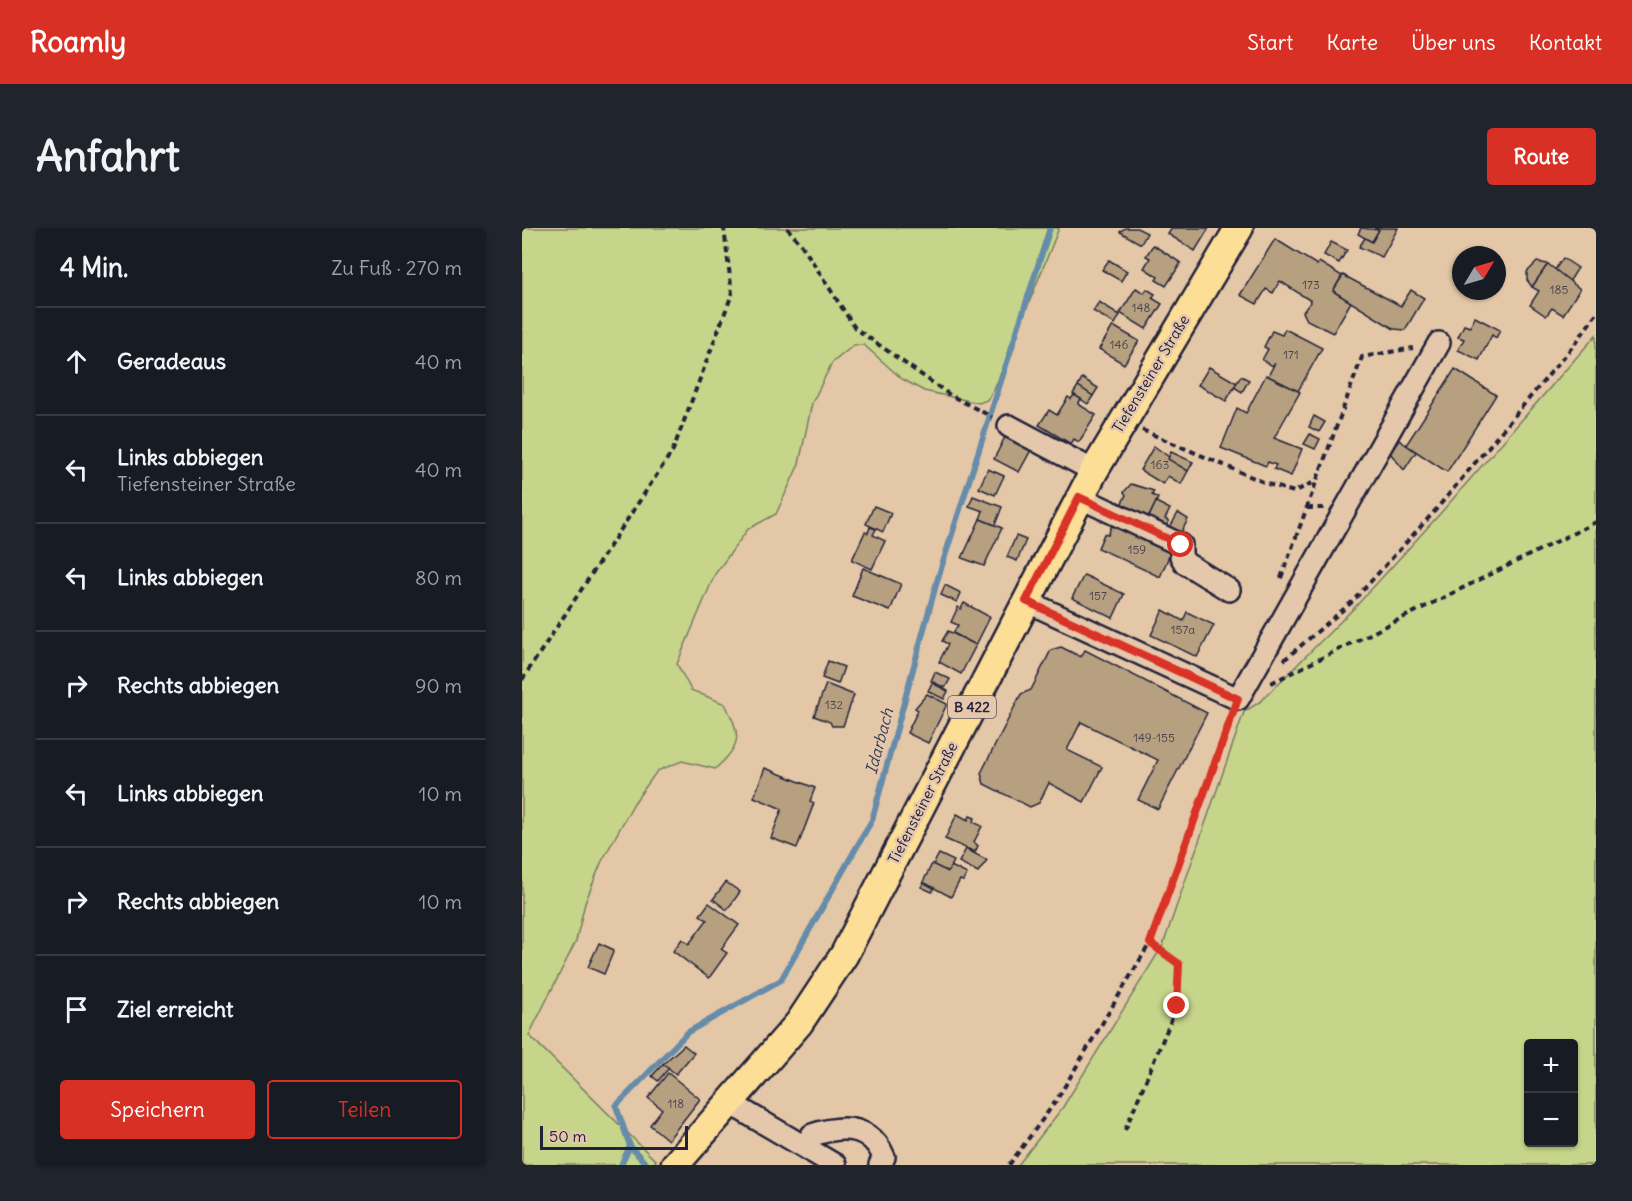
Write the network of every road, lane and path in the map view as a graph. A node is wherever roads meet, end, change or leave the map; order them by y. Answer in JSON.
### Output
{"nodes":[{"id":1,"x":724,"y":228,"type":"edge"},
{"id":2,"x":787,"y":228,"type":"edge"},
{"id":3,"x":1239,"y":228,"type":"edge"},
{"id":4,"x":1596,"y":314,"type":"edge"},
{"id":5,"x":1439,"y":343,"type":"joint"},
{"id":6,"x":1122,"y":421,"type":"junction"},
{"id":7,"x":1009,"y":426,"type":"joint"},
{"id":8,"x":1094,"y":471,"type":"junction"},
{"id":9,"x":1316,"y":481,"type":"junction"},
{"id":10,"x":1079,"y":497,"type":"junction"},
{"id":11,"x":1596,"y":522,"type":"edge"},
{"id":12,"x":1278,"y":587,"type":"dead end"},
{"id":13,"x":1229,"y":590,"type":"dead end"},
{"id":14,"x":1026,"y":601,"type":"junction"},
{"id":15,"x":1282,"y":662,"type":"dead end"},
{"id":16,"x":522,"y":680,"type":"edge"},
{"id":17,"x":1269,"y":684,"type":"dead end"},
{"id":18,"x":1238,"y":699,"type":"junction"},
{"id":19,"x":1150,"y":943,"type":"junction"},
{"id":20,"x":730,"y":1103,"type":"junction"},
{"id":21,"x":1125,"y":1130,"type":"dead end"},
{"id":22,"x":805,"y":1148,"type":"junction"},
{"id":23,"x":675,"y":1165,"type":"edge"},
{"id":24,"x":835,"y":1165,"type":"edge"},
{"id":25,"x":880,"y":1165,"type":"edge"},
{"id":26,"x":1009,"y":1165,"type":"edge"}],
"edges":[{"from":1,"to":16,"type":"path"},
{"from":2,"to":7,"type":"path"},
{"from":3,"to":6,"type":"main road","name":"Tiefensteiner Straße","number":"B 422"},
{"from":4,"to":15,"type":"path"},
{"from":5,"to":9,"type":"path"},
{"from":5,"to":18,"type":"lane"},
{"from":6,"to":8,"type":"main road","name":"Tiefensteiner Straße","number":"B 422"},
{"from":6,"to":9,"type":"path"},
{"from":7,"to":8,"type":"lane"},
{"from":8,"to":10,"type":"main road","name":"Tiefensteiner Straße","number":"B 422"},
{"from":9,"to":12,"type":"path"},
{"from":10,"to":13,"type":"lane"},
{"from":10,"to":14,"type":"main road","name":"Tiefensteiner Straße","number":"B 422"},
{"from":11,"to":17,"type":"path"},
{"from":14,"to":18,"type":"lane"},
{"from":14,"to":20,"type":"main road","name":"Tiefensteiner Straße","number":"B 422"},
{"from":18,"to":19,"type":"path"},
{"from":19,"to":21,"type":"path"},
{"from":19,"to":26,"type":"path"},
{"from":20,"to":22,"type":"lane"},
{"from":20,"to":23,"type":"main road","name":"Tiefensteiner Straße","number":"B 422"},
{"from":22,"to":24,"type":"lane"},
{"from":22,"to":25,"type":"lane"}]}
